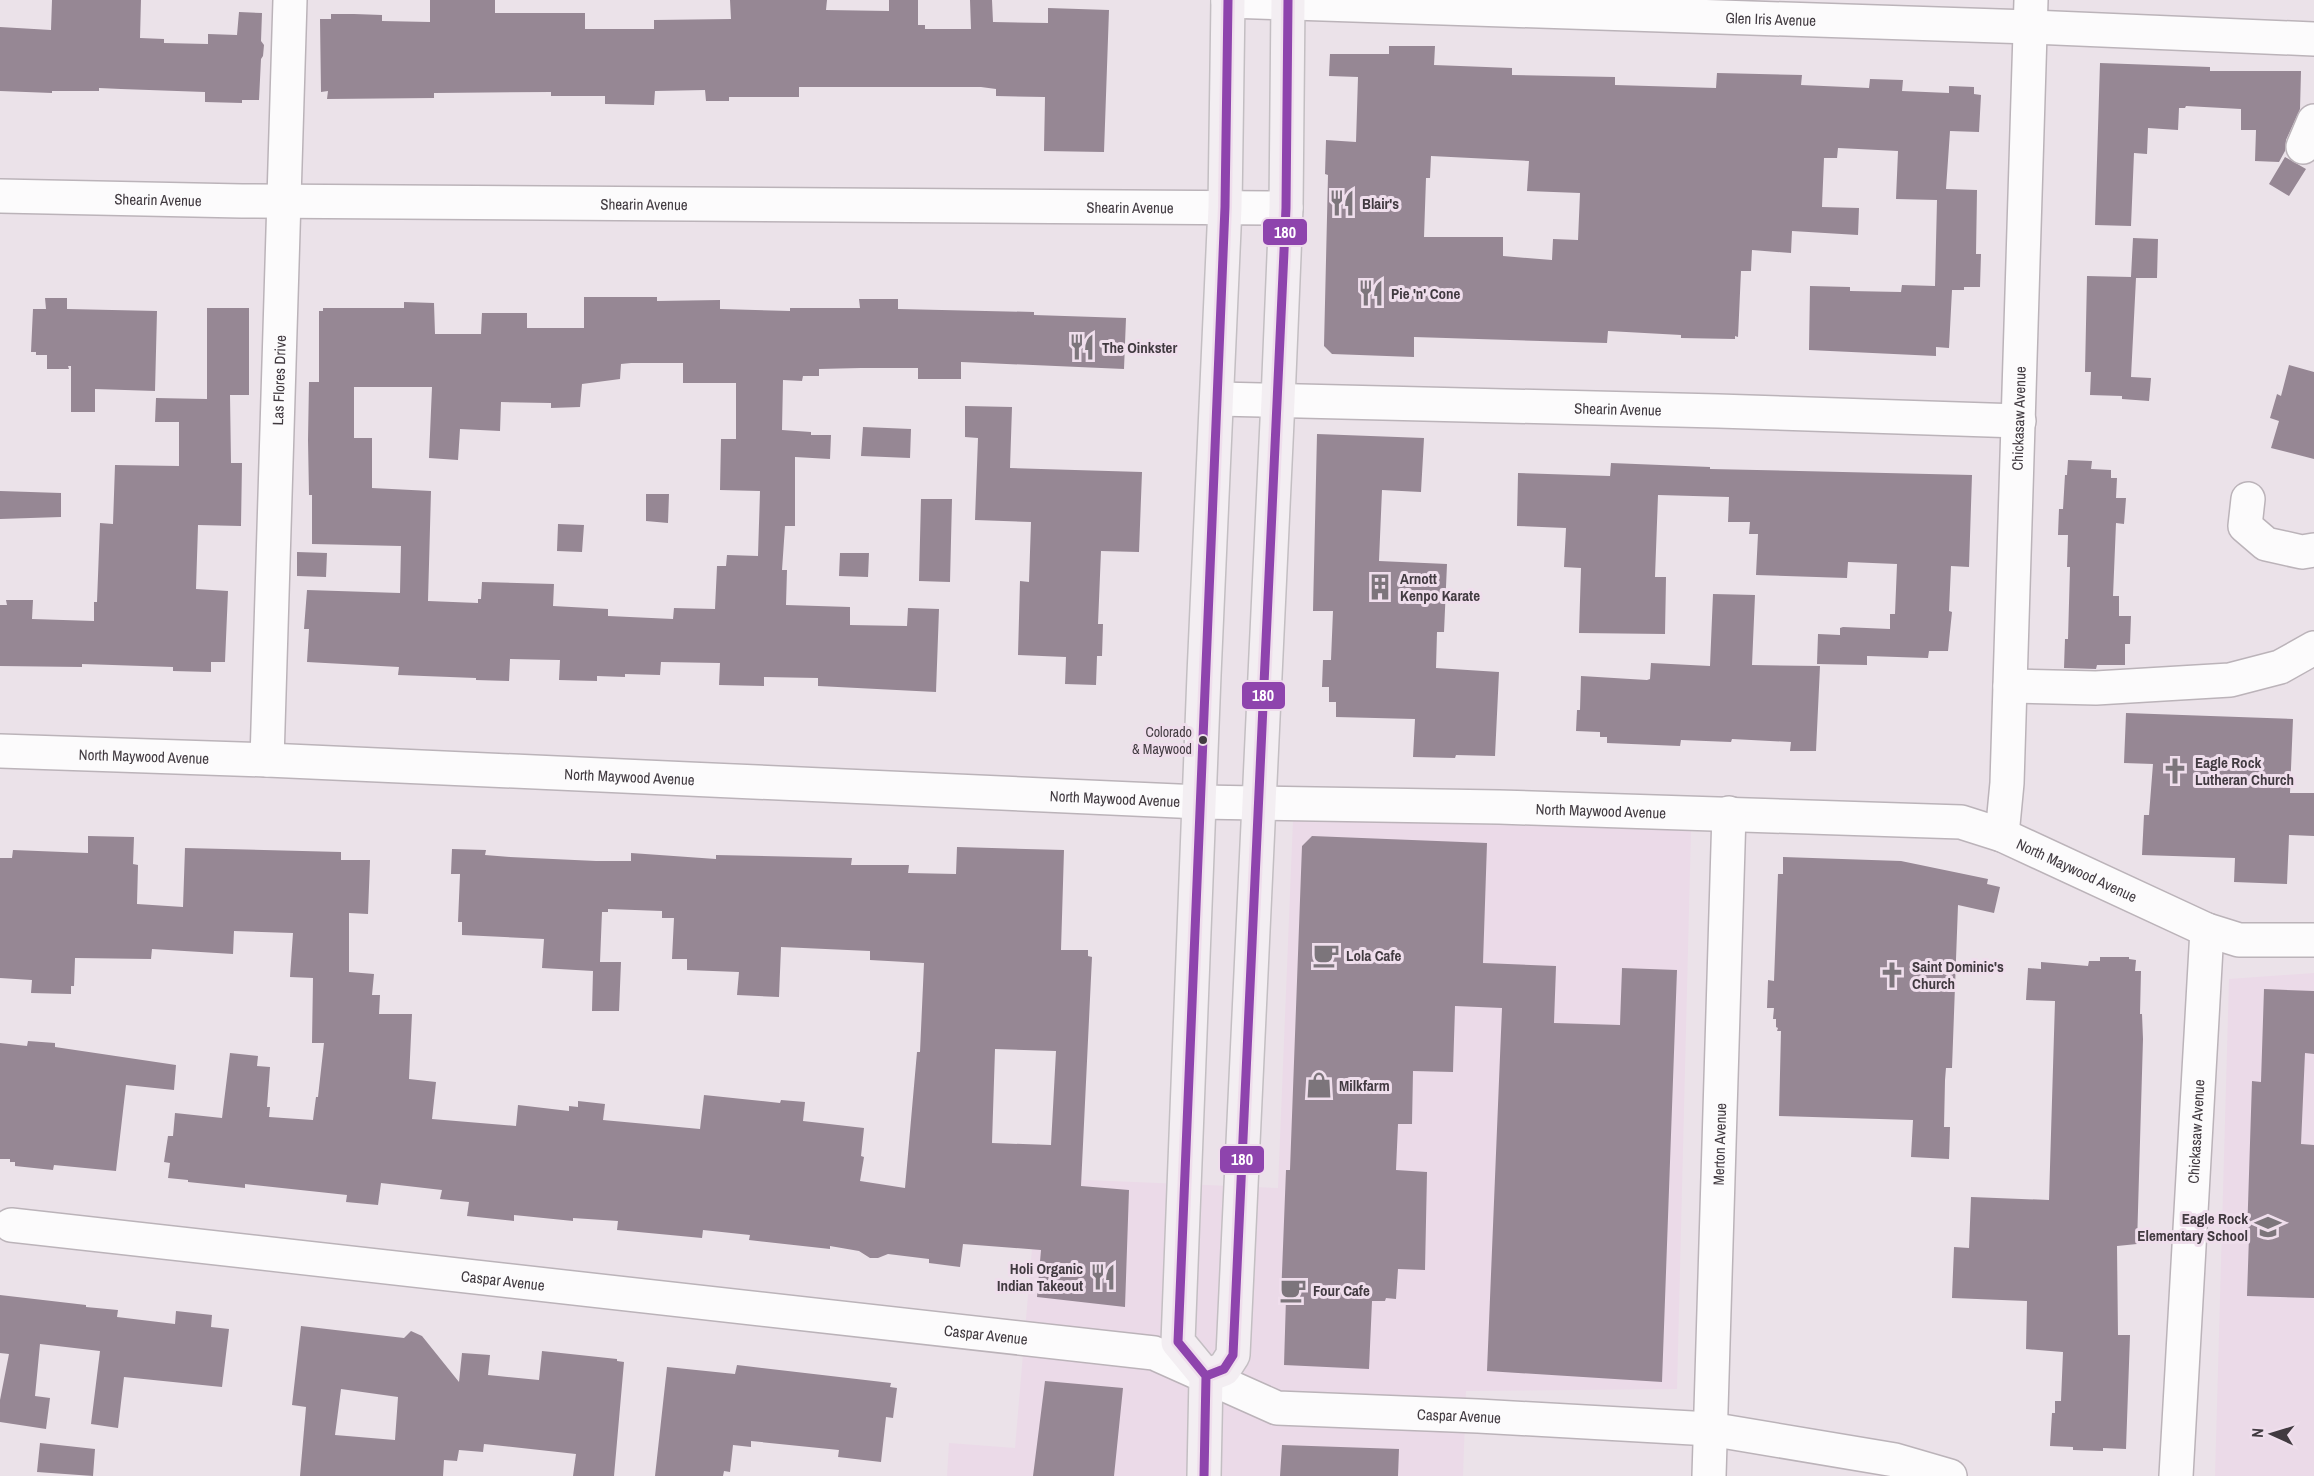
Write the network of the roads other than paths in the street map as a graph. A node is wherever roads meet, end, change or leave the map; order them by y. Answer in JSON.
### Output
{"nodes":[{"id":1,"x":290,"y":0,"type":"edge"},
{"id":2,"x":1228,"y":1,"type":"edge"},
{"id":3,"x":1288,"y":2,"type":"edge"},
{"id":4,"x":2031,"y":14,"type":"edge"},
{"id":5,"x":2314,"y":39,"type":"edge"},
{"id":6,"x":0,"y":196,"type":"edge"},
{"id":7,"x":284,"y":201,"type":"junction"},
{"id":8,"x":1225,"y":207,"type":"junction"},
{"id":9,"x":1286,"y":208,"type":"junction"},
{"id":10,"x":1218,"y":399,"type":"junction"},
{"id":11,"x":1278,"y":400,"type":"junction"},
{"id":12,"x":2019,"y":421,"type":"junction"},
{"id":13,"x":2248,"y":499,"type":"dead end"},
{"id":14,"x":2314,"y":550,"type":"edge"},
{"id":15,"x":2314,"y":648,"type":"edge"},
{"id":16,"x":2010,"y":686,"type":"junction"},
{"id":17,"x":0,"y":751,"type":"edge"},
{"id":18,"x":267,"y":760,"type":"junction"},
{"id":19,"x":1200,"y":802,"type":"junction"},
{"id":20,"x":1260,"y":803,"type":"junction"},
{"id":21,"x":1729,"y":813,"type":"junction"},
{"id":22,"x":2002,"y":835,"type":"junction"},
{"id":23,"x":2207,"y":930,"type":"junction"},
{"id":24,"x":2314,"y":940,"type":"edge"},
{"id":25,"x":11,"y":1225,"type":"dead end"},
{"id":26,"x":1206,"y":1376,"type":"junction"},
{"id":27,"x":1710,"y":1429,"type":"junction"},
{"id":28,"x":1204,"y":1476,"type":"edge"},
{"id":29,"x":1709,"y":1476,"type":"edge"},
{"id":30,"x":1950,"y":1476,"type":"edge"},
{"id":31,"x":2176,"y":1476,"type":"edge"}],
"edges":[{"from":1,"to":7,"type":"street","name":"Las Flores Drive"},
{"from":2,"to":3,"type":"street","name":"Glen Iris Avenue"},
{"from":2,"to":8,"type":"main road"},
{"from":3,"to":4,"type":"street","name":"Glen Iris Avenue"},
{"from":3,"to":9,"type":"main road"},
{"from":4,"to":5,"type":"street","name":"Glen Iris Avenue"},
{"from":4,"to":12,"type":"street","name":"Chickasaw Avenue"},
{"from":6,"to":7,"type":"street","name":"Shearin Avenue"},
{"from":7,"to":8,"type":"street","name":"Shearin Avenue"},
{"from":7,"to":18,"type":"street","name":"Las Flores Drive"},
{"from":8,"to":9,"type":"street","name":"Shearin Avenue"},
{"from":8,"to":10,"type":"main road"},
{"from":9,"to":11,"type":"main road"},
{"from":10,"to":11,"type":"street","name":"Shearin Avenue"},
{"from":10,"to":19,"type":"main road"},
{"from":11,"to":12,"type":"street","name":"Shearin Avenue"},
{"from":11,"to":20,"type":"main road"},
{"from":12,"to":16,"type":"street","name":"Chickasaw Avenue"},
{"from":13,"to":14,"type":"street"},
{"from":15,"to":16,"type":"street"},
{"from":16,"to":22,"type":"street","name":"Chickasaw Avenue"},
{"from":17,"to":18,"type":"street","name":"North Maywood Avenue"},
{"from":18,"to":19,"type":"street","name":"North Maywood Avenue"},
{"from":19,"to":20,"type":"street","name":"North Maywood Avenue"},
{"from":19,"to":26,"type":"main road"},
{"from":20,"to":21,"type":"street","name":"North Maywood Avenue"},
{"from":20,"to":26,"type":"main road"},
{"from":21,"to":22,"type":"street","name":"North Maywood Avenue"},
{"from":21,"to":27,"type":"street","name":"Merton Avenue"},
{"from":22,"to":23,"type":"street","name":"North Maywood Avenue"},
{"from":23,"to":24,"type":"street","name":"North Maywood Avenue"},
{"from":23,"to":31,"type":"street","name":"Chickasaw Avenue"},
{"from":25,"to":26,"type":"street","name":"Caspar Avenue"},
{"from":26,"to":27,"type":"street","name":"Caspar Avenue"},
{"from":26,"to":28,"type":"main road"},
{"from":27,"to":29,"type":"street","name":"Merton Avenue"},
{"from":27,"to":30,"type":"street","name":"Caspar Avenue"}]}
